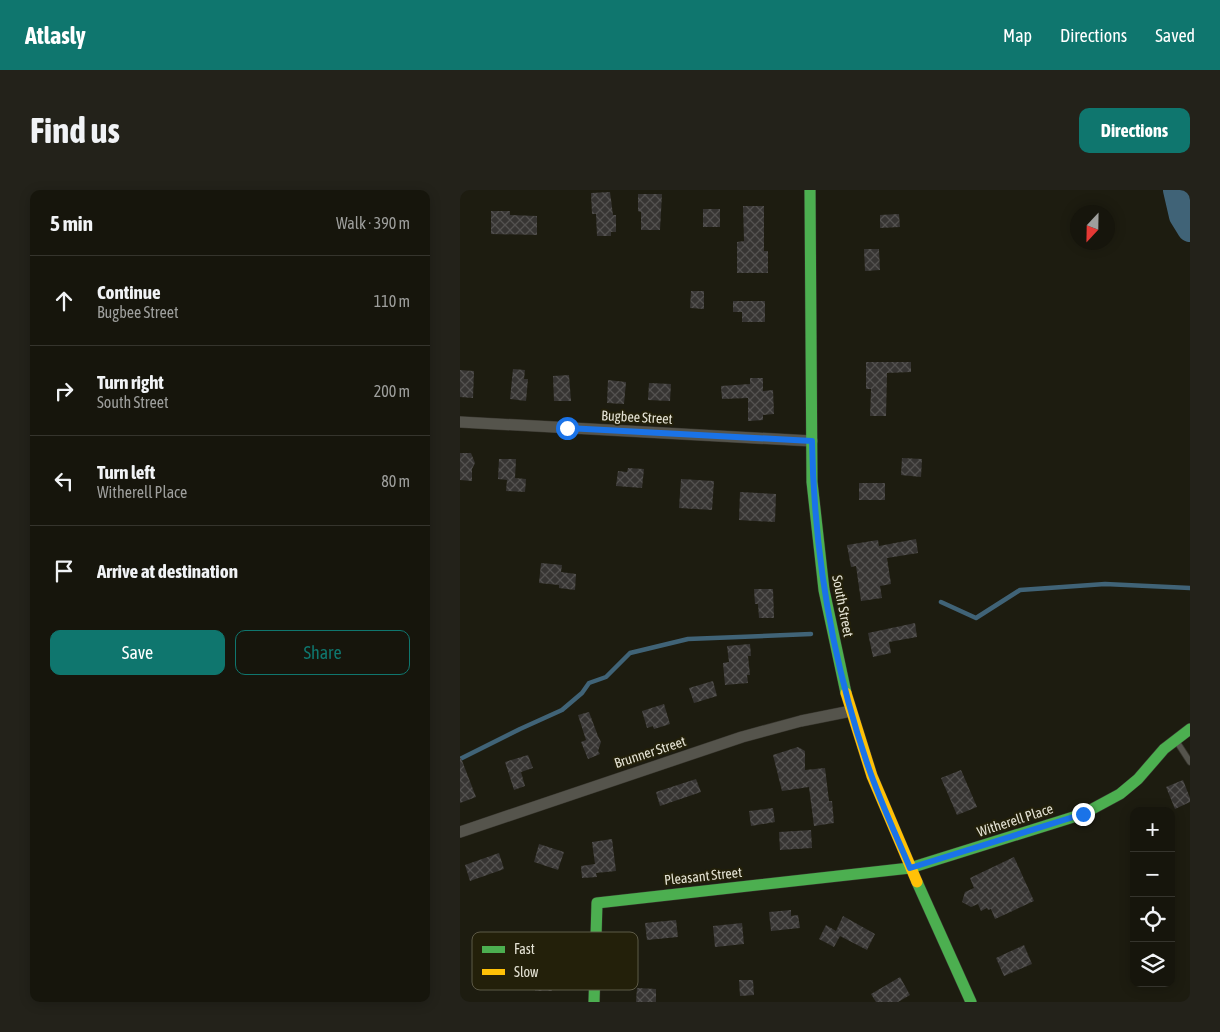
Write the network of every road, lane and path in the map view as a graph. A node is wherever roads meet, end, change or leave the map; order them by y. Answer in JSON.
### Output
{"nodes":[{"id":1,"x":810,"y":190,"type":"edge"},
{"id":2,"x":460,"y":422,"type":"edge"},
{"id":3,"x":812,"y":441,"type":"junction"},
{"id":4,"x":851,"y":711,"type":"junction"},
{"id":5,"x":1190,"y":729,"type":"edge"},
{"id":6,"x":1176,"y":740,"type":"junction"},
{"id":7,"x":1190,"y":762,"type":"edge"},
{"id":8,"x":460,"y":832,"type":"edge"},
{"id":9,"x":910,"y":868,"type":"junction"},
{"id":10,"x":596,"y":932,"type":"edge"},
{"id":11,"x":971,"y":1002,"type":"edge"}],
"edges":[{"from":1,"to":3,"type":"main road","name":"South Street"},
{"from":2,"to":3,"type":"street","name":"Bugbee Street"},
{"from":3,"to":4,"type":"main road","name":"South Street"},
{"from":4,"to":8,"type":"street","name":"Brunner Street"},
{"from":4,"to":9,"type":"main road","name":"South Street"},
{"from":5,"to":6,"type":"main road","name":"Witherell Place"},
{"from":6,"to":7,"type":"lane"},
{"from":6,"to":9,"type":"main road","name":"Witherell Place"},
{"from":9,"to":10,"type":"main road","name":"Pleasant Street"},
{"from":9,"to":11,"type":"main road","name":"South Street"}]}
